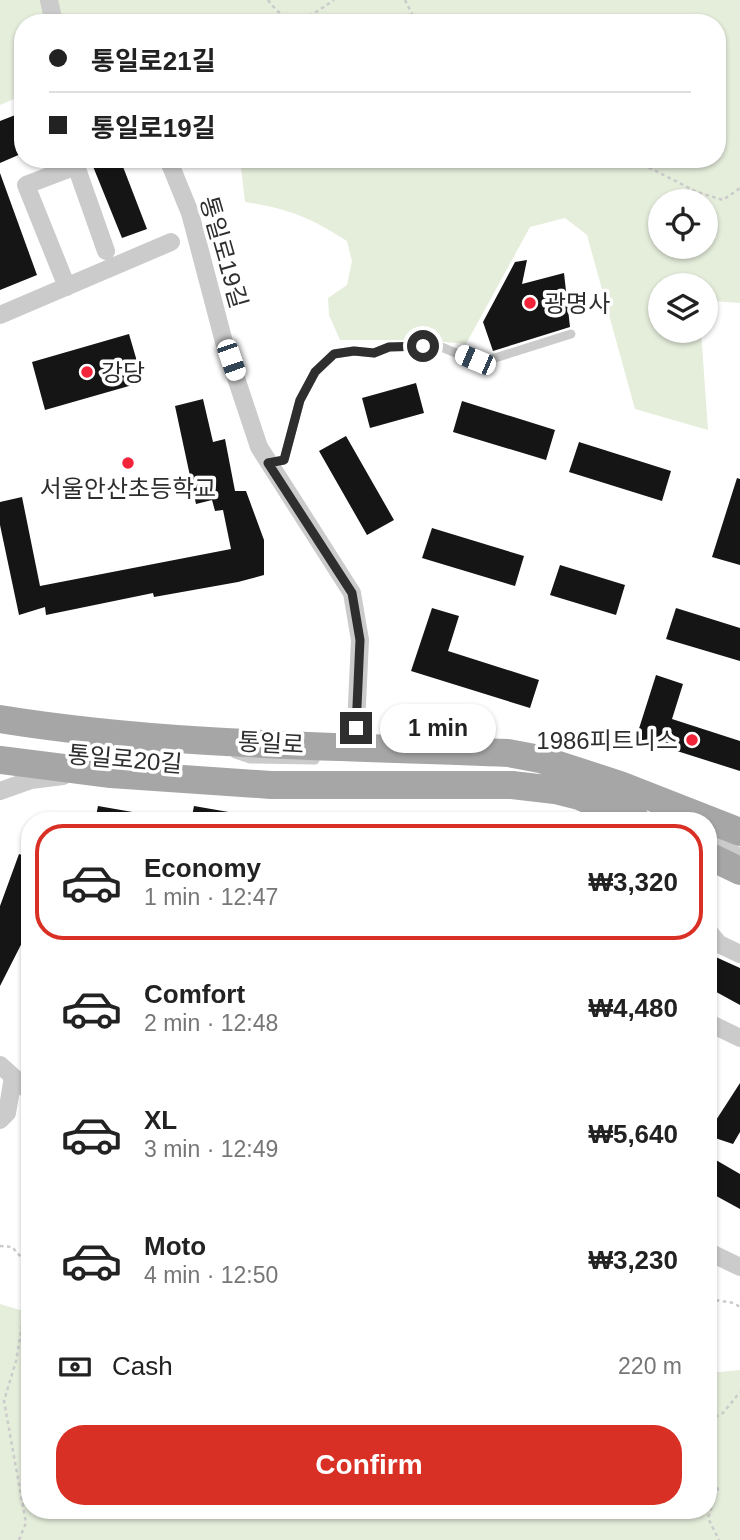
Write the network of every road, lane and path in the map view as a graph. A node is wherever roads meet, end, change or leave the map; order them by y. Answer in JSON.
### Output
{"nodes":[{"id":1,"x":334,"y":0,"type":"edge"},
{"id":2,"x":312,"y":14,"type":"edge"},
{"id":3,"x":71,"y":168,"type":"edge"},
{"id":4,"x":77,"y":168,"type":"edge"},
{"id":5,"x":172,"y":168,"type":"edge"},
{"id":6,"x":650,"y":168,"type":"edge"},
{"id":7,"x":740,"y":188,"type":"edge"},
{"id":8,"x":171,"y":242,"type":"dead end"},
{"id":9,"x":106,"y":251,"type":"dead end"},
{"id":10,"x":67,"y":287,"type":"junction"},
{"id":11,"x":0,"y":315,"type":"edge"},
{"id":12,"x":571,"y":334,"type":"dead end"},
{"id":13,"x":268,"y":463,"type":"junction"},
{"id":14,"x":0,"y":719,"type":"edge"},
{"id":15,"x":173,"y":737,"type":"junction"},
{"id":16,"x":355,"y":746,"type":"junction"},
{"id":17,"x":0,"y":760,"type":"edge"},
{"id":18,"x":327,"y":760,"type":"dead end"},
{"id":19,"x":533,"y":768,"type":"dead end"},
{"id":20,"x":568,"y":782,"type":"junction"},
{"id":21,"x":238,"y":783,"type":"junction"},
{"id":22,"x":0,"y":791,"type":"edge"},
{"id":23,"x":616,"y":812,"type":"edge"},
{"id":24,"x":689,"y":812,"type":"edge"},
{"id":25,"x":717,"y":823,"type":"edge"},
{"id":26,"x":740,"y":832,"type":"edge"},
{"id":27,"x":717,"y":842,"type":"edge"},
{"id":28,"x":740,"y":852,"type":"edge"},
{"id":29,"x":717,"y":860,"type":"edge"},
{"id":30,"x":740,"y":872,"type":"edge"},
{"id":31,"x":717,"y":942,"type":"edge"},
{"id":32,"x":740,"y":954,"type":"edge"},
{"id":33,"x":717,"y":1027,"type":"edge"},
{"id":34,"x":740,"y":1038,"type":"edge"},
{"id":35,"x":6,"y":1071,"type":"edge"},
{"id":36,"x":21,"y":1084,"type":"edge"},
{"id":37,"x":0,"y":1120,"type":"edge"},
{"id":38,"x":0,"y":1246,"type":"edge"},
{"id":39,"x":717,"y":1256,"type":"edge"},
{"id":40,"x":21,"y":1257,"type":"edge"},
{"id":41,"x":740,"y":1267,"type":"edge"},
{"id":42,"x":717,"y":1300,"type":"edge"},
{"id":43,"x":740,"y":1307,"type":"edge"},
{"id":44,"x":21,"y":1332,"type":"edge"},
{"id":45,"x":740,"y":1392,"type":"edge"},
{"id":46,"x":717,"y":1416,"type":"edge"},
{"id":47,"x":21,"y":1495,"type":"edge"},
{"id":48,"x":25,"y":1519,"type":"edge"},
{"id":49,"x":708,"y":1519,"type":"edge"},
{"id":50,"x":19,"y":1540,"type":"edge"},
{"id":51,"x":719,"y":1540,"type":"edge"}],
"edges":[{"from":1,"to":2,"type":"path"},
{"from":3,"to":10,"type":"street"},
{"from":4,"to":9,"type":"street"},
{"from":5,"to":13,"type":"street","name":"통일로19길"},
{"from":6,"to":7,"type":"path"},
{"from":8,"to":10,"type":"street"},
{"from":10,"to":11,"type":"street"},
{"from":12,"to":13,"type":"lane"},
{"from":13,"to":16,"type":"street","name":"통일로19길"},
{"from":14,"to":15,"type":"main road","name":"통일로"},
{"from":15,"to":16,"type":"main road","name":"통일로"},
{"from":15,"to":18,"type":"lane"},
{"from":16,"to":20,"type":"main road","name":"통일로"},
{"from":17,"to":21,"type":"main road","name":"통일로"},
{"from":19,"to":20,"type":"lane"},
{"from":20,"to":21,"type":"main road","name":"통일로"},
{"from":20,"to":23,"type":"main road","name":"통일로"},
{"from":20,"to":24,"type":"main road","name":"통일로"},
{"from":21,"to":22,"type":"street","name":"통일로20길"},
{"from":25,"to":26,"type":"main road","name":"통일로"},
{"from":27,"to":28,"type":"lane"},
{"from":29,"to":30,"type":"main road"},
{"from":31,"to":32,"type":"street"},
{"from":33,"to":34,"type":"street"},
{"from":35,"to":36,"type":"street"},
{"from":35,"to":37,"type":"street"},
{"from":38,"to":40,"type":"path"},
{"from":39,"to":41,"type":"street"},
{"from":42,"to":43,"type":"path"},
{"from":44,"to":47,"type":"path"},
{"from":45,"to":46,"type":"path"},
{"from":48,"to":50,"type":"path"},
{"from":49,"to":51,"type":"path"}]}
